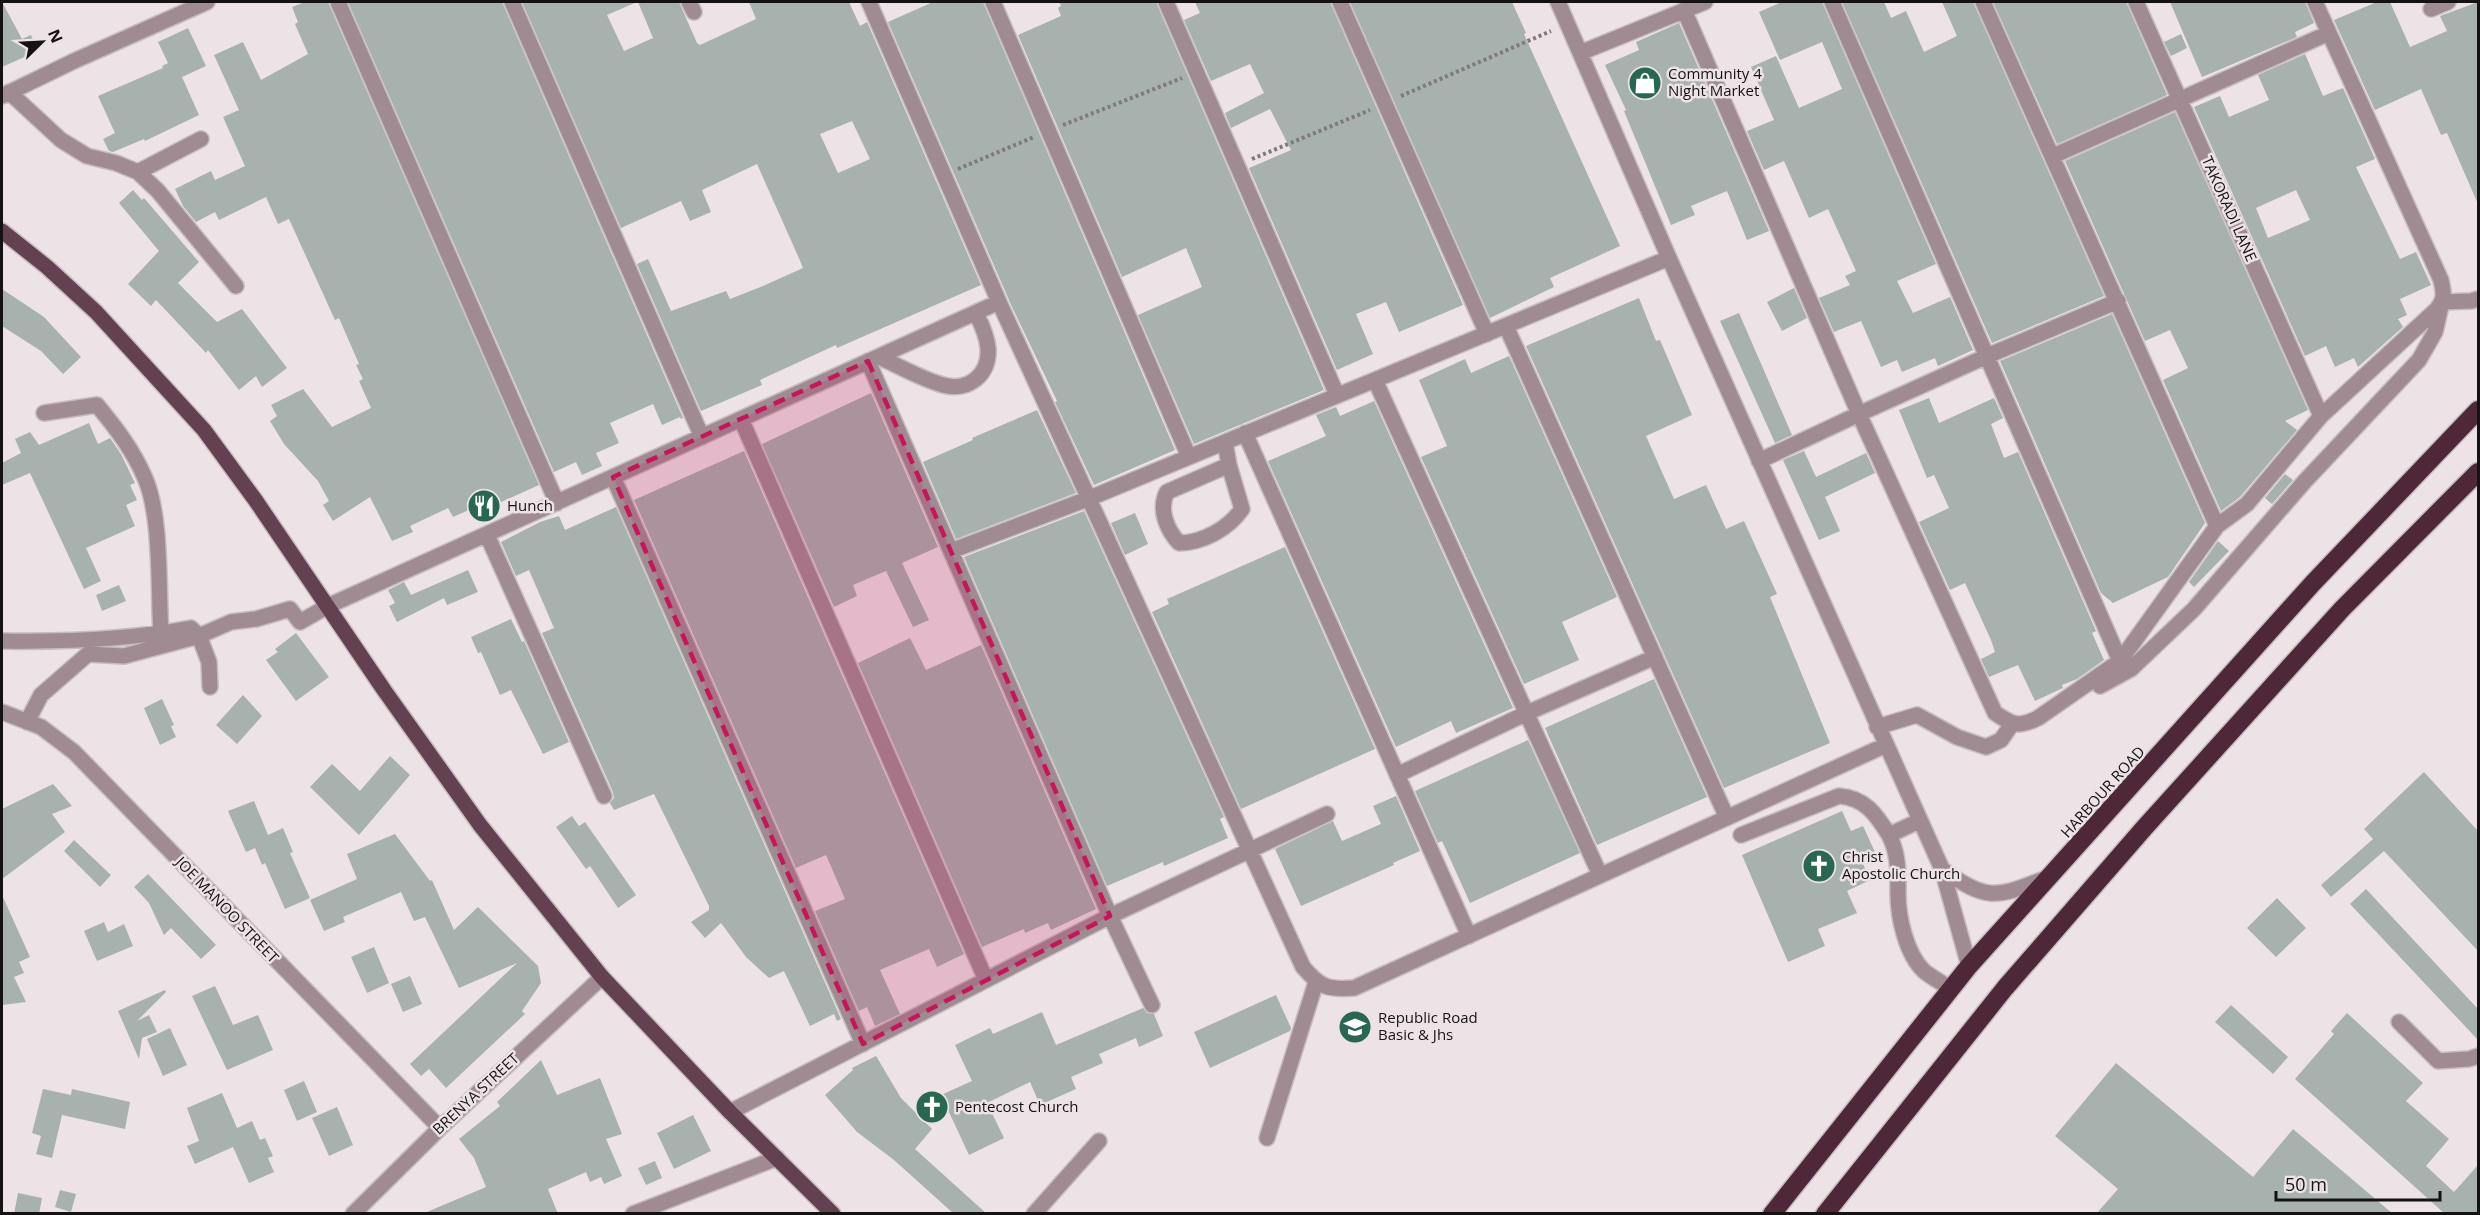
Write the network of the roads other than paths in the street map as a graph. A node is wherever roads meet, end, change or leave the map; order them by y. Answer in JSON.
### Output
{"nodes":[{"id":1,"x":207,"y":2,"type":"edge"},
{"id":2,"x":338,"y":2,"type":"edge"},
{"id":3,"x":512,"y":2,"type":"edge"},
{"id":4,"x":869,"y":2,"type":"edge"},
{"id":5,"x":993,"y":2,"type":"edge"},
{"id":6,"x":1166,"y":2,"type":"edge"},
{"id":7,"x":1340,"y":2,"type":"edge"},
{"id":8,"x":1558,"y":2,"type":"edge"},
{"id":9,"x":1705,"y":2,"type":"edge"},
{"id":10,"x":1832,"y":2,"type":"edge"},
{"id":11,"x":1983,"y":2,"type":"edge"},
{"id":12,"x":2136,"y":2,"type":"edge"},
{"id":13,"x":2315,"y":2,"type":"edge"},
{"id":14,"x":2448,"y":2,"type":"edge"},
{"id":15,"x":2431,"y":9,"type":"dead end"},
{"id":16,"x":1684,"y":10,"type":"junction"},
{"id":17,"x":2329,"y":33,"type":"junction"},
{"id":18,"x":1580,"y":53,"type":"junction"},
{"id":19,"x":5,"y":94,"type":"edge"},
{"id":20,"x":2180,"y":99,"type":"junction"},
{"id":21,"x":201,"y":139,"type":"dead end"},
{"id":22,"x":2053,"y":156,"type":"junction"},
{"id":23,"x":138,"y":172,"type":"junction"},
{"id":24,"x":2,"y":231,"type":"edge"},
{"id":25,"x":1669,"y":258,"type":"junction"},
{"id":26,"x":236,"y":286,"type":"dead end"},
{"id":27,"x":2478,"y":299,"type":"edge"},
{"id":28,"x":2118,"y":301,"type":"junction"},
{"id":29,"x":999,"y":302,"type":"junction"},
{"id":30,"x":2442,"y":302,"type":"junction"},
{"id":31,"x":976,"y":313,"type":"junction"},
{"id":32,"x":1506,"y":326,"type":"junction"},
{"id":33,"x":1487,"y":334,"type":"junction"},
{"id":34,"x":1987,"y":356,"type":"junction"},
{"id":35,"x":874,"y":359,"type":"junction"},
{"id":36,"x":1375,"y":380,"type":"junction"},
{"id":37,"x":1337,"y":395,"type":"junction"},
{"id":38,"x":2478,"y":410,"type":"edge"},
{"id":39,"x":44,"y":413,"type":"dead end"},
{"id":40,"x":1859,"y":414,"type":"junction"},
{"id":41,"x":2321,"y":416,"type":"junction"},
{"id":42,"x":741,"y":419,"type":"junction"},
{"id":43,"x":1245,"y":433,"type":"junction"},
{"id":44,"x":702,"y":437,"type":"junction"},
{"id":45,"x":1226,"y":442,"type":"junction"},
{"id":46,"x":1189,"y":457,"type":"junction"},
{"id":47,"x":1759,"y":461,"type":"junction"},
{"id":48,"x":1229,"y":465,"type":"junction"},
{"id":49,"x":2478,"y":472,"type":"edge"},
{"id":50,"x":613,"y":477,"type":"junction"},
{"id":51,"x":1090,"y":498,"type":"junction"},
{"id":52,"x":557,"y":503,"type":"junction"},
{"id":53,"x":2217,"y":526,"type":"junction"},
{"id":54,"x":487,"y":535,"type":"junction"},
{"id":55,"x":951,"y":551,"type":"junction"},
{"id":56,"x":328,"y":606,"type":"junction"},
{"id":57,"x":161,"y":634,"type":"junction"},
{"id":58,"x":199,"y":636,"type":"junction"},
{"id":59,"x":2,"y":641,"type":"edge"},
{"id":60,"x":1655,"y":657,"type":"junction"},
{"id":61,"x":2120,"y":662,"type":"junction"},
{"id":62,"x":210,"y":687,"type":"dead end"},
{"id":63,"x":2,"y":712,"type":"edge"},
{"id":64,"x":1527,"y":713,"type":"junction"},
{"id":65,"x":2038,"y":718,"type":"junction"},
{"id":66,"x":27,"y":722,"type":"junction"},
{"id":67,"x":2012,"y":724,"type":"junction"},
{"id":68,"x":1877,"y":727,"type":"junction"},
{"id":69,"x":1886,"y":745,"type":"junction"},
{"id":70,"x":1397,"y":775,"type":"junction"},
{"id":71,"x":604,"y":796,"type":"dead end"},
{"id":72,"x":1328,"y":814,"type":"dead end"},
{"id":73,"x":1727,"y":818,"type":"junction"},
{"id":74,"x":1919,"y":821,"type":"junction"},
{"id":75,"x":1741,"y":835,"type":"dead end"},
{"id":76,"x":1889,"y":835,"type":"junction"},
{"id":77,"x":1250,"y":850,"type":"junction"},
{"id":78,"x":1942,"y":869,"type":"junction"},
{"id":79,"x":1600,"y":875,"type":"junction"},
{"id":80,"x":2049,"y":877,"type":"junction"},
{"id":81,"x":1110,"y":916,"type":"junction"},
{"id":82,"x":1469,"y":936,"type":"junction"},
{"id":83,"x":1969,"y":966,"type":"junction"},
{"id":84,"x":602,"y":977,"type":"junction"},
{"id":85,"x":986,"y":980,"type":"junction"},
{"id":86,"x":1316,"y":982,"type":"junction"},
{"id":87,"x":1951,"y":989,"type":"junction"},
{"id":88,"x":1152,"y":1005,"type":"dead end"},
{"id":89,"x":2399,"y":1022,"type":"dead end"},
{"id":90,"x":863,"y":1044,"type":"junction"},
{"id":91,"x":2478,"y":1056,"type":"edge"},
{"id":92,"x":730,"y":1112,"type":"junction"},
{"id":93,"x":440,"y":1128,"type":"junction"},
{"id":94,"x":1267,"y":1138,"type":"dead end"},
{"id":95,"x":1099,"y":1141,"type":"dead end"},
{"id":96,"x":777,"y":1158,"type":"junction"},
{"id":97,"x":640,"y":1212,"type":"edge"},
{"id":98,"x":352,"y":1214,"type":"edge"},
{"id":99,"x":833,"y":1214,"type":"edge"},
{"id":100,"x":1034,"y":1214,"type":"edge"},
{"id":101,"x":1772,"y":1214,"type":"edge"},
{"id":102,"x":1826,"y":1214,"type":"edge"}],
"edges":[{"from":1,"to":19,"type":"street"},
{"from":2,"to":52,"type":"street"},
{"from":3,"to":44,"type":"street"},
{"from":4,"to":29,"type":"street"},
{"from":5,"to":46,"type":"street"},
{"from":6,"to":37,"type":"street"},
{"from":7,"to":33,"type":"street"},
{"from":8,"to":18,"type":"street"},
{"from":9,"to":16,"type":"street"},
{"from":10,"to":34,"type":"street"},
{"from":11,"to":22,"type":"street"},
{"from":12,"to":20,"type":"street","name":"TAKORADI LANE"},
{"from":13,"to":17,"type":"street"},
{"from":14,"to":15,"type":"street"},
{"from":16,"to":18,"type":"street"},
{"from":16,"to":40,"type":"street"},
{"from":17,"to":20,"type":"street"},
{"from":17,"to":30,"type":"street"},
{"from":18,"to":25,"type":"street"},
{"from":19,"to":23,"type":"street"},
{"from":20,"to":22,"type":"street"},
{"from":20,"to":41,"type":"street","name":"TAKORADI LANE"},
{"from":21,"to":23,"type":"street"},
{"from":22,"to":28,"type":"street"},
{"from":23,"to":26,"type":"street"},
{"from":24,"to":56,"type":"main road"},
{"from":25,"to":32,"type":"street"},
{"from":25,"to":47,"type":"street"},
{"from":27,"to":30,"type":"street"},
{"from":28,"to":34,"type":"street"},
{"from":28,"to":53,"type":"street"},
{"from":29,"to":31,"type":"street"},
{"from":29,"to":51,"type":"street"},
{"from":30,"to":41,"type":"street"},
{"from":30,"to":65,"type":"street"},
{"from":31,"to":35,"type":"street"},
{"from":31,"to":35,"type":"street"},
{"from":32,"to":33,"type":"street"},
{"from":32,"to":60,"type":"street"},
{"from":33,"to":36,"type":"street"},
{"from":34,"to":40,"type":"street"},
{"from":34,"to":61,"type":"street"},
{"from":35,"to":42,"type":"street"},
{"from":35,"to":55,"type":"street"},
{"from":36,"to":37,"type":"street"},
{"from":36,"to":64,"type":"street"},
{"from":37,"to":43,"type":"street"},
{"from":38,"to":80,"type":"highway","name":"HARBOUR ROAD"},
{"from":39,"to":57,"type":"street"},
{"from":40,"to":47,"type":"street"},
{"from":40,"to":67,"type":"street"},
{"from":41,"to":53,"type":"street"},
{"from":42,"to":44,"type":"street"},
{"from":42,"to":85,"type":"street"},
{"from":43,"to":45,"type":"street"},
{"from":43,"to":70,"type":"street"},
{"from":44,"to":50,"type":"street"},
{"from":45,"to":46,"type":"street"},
{"from":45,"to":48,"type":"street"},
{"from":46,"to":51,"type":"street"},
{"from":47,"to":68,"type":"street"},
{"from":48,"to":48,"type":"street"},
{"from":49,"to":102,"type":"highway"},
{"from":50,"to":52,"type":"street"},
{"from":50,"to":90,"type":"street"},
{"from":51,"to":55,"type":"street"},
{"from":51,"to":77,"type":"street"},
{"from":52,"to":54,"type":"street"},
{"from":53,"to":61,"type":"street"},
{"from":54,"to":56,"type":"street"},
{"from":54,"to":71,"type":"street"},
{"from":55,"to":81,"type":"street"},
{"from":56,"to":58,"type":"street"},
{"from":56,"to":84,"type":"main road"},
{"from":57,"to":58,"type":"street"},
{"from":57,"to":59,"type":"street"},
{"from":58,"to":62,"type":"street"},
{"from":58,"to":66,"type":"street"},
{"from":60,"to":64,"type":"street"},
{"from":60,"to":73,"type":"street"},
{"from":61,"to":65,"type":"street"},
{"from":63,"to":66,"type":"street","name":"JOE MANOO STREET"},
{"from":64,"to":70,"type":"street"},
{"from":64,"to":79,"type":"street"},
{"from":65,"to":67,"type":"street"},
{"from":66,"to":93,"type":"street","name":"JOE MANOO STREET"},
{"from":67,"to":68,"type":"street"},
{"from":68,"to":69,"type":"street"},
{"from":69,"to":73,"type":"street"},
{"from":69,"to":74,"type":"street"},
{"from":70,"to":82,"type":"street"},
{"from":72,"to":77,"type":"street"},
{"from":73,"to":79,"type":"street"},
{"from":74,"to":76,"type":"street"},
{"from":74,"to":78,"type":"street"},
{"from":75,"to":76,"type":"street"},
{"from":76,"to":87,"type":"street"},
{"from":77,"to":81,"type":"street"},
{"from":77,"to":86,"type":"street"},
{"from":78,"to":80,"type":"street"},
{"from":78,"to":83,"type":"street"},
{"from":79,"to":82,"type":"street"},
{"from":80,"to":83,"type":"highway","name":"HARBOUR ROAD"},
{"from":81,"to":85,"type":"street"},
{"from":81,"to":88,"type":"street"},
{"from":82,"to":86,"type":"street"},
{"from":83,"to":87,"type":"highway","name":"HARBOUR ROAD"},
{"from":84,"to":92,"type":"main road"},
{"from":84,"to":93,"type":"street","name":"BRENYA STREET"},
{"from":85,"to":90,"type":"street"},
{"from":86,"to":94,"type":"street"},
{"from":87,"to":101,"type":"highway","name":"HARBOUR ROAD"},
{"from":89,"to":91,"type":"street"},
{"from":90,"to":92,"type":"street"},
{"from":92,"to":96,"type":"main road"},
{"from":93,"to":98,"type":"street","name":"BRENYA STREET"},
{"from":95,"to":100,"type":"street"},
{"from":96,"to":97,"type":"street"},
{"from":96,"to":99,"type":"main road"}]}
